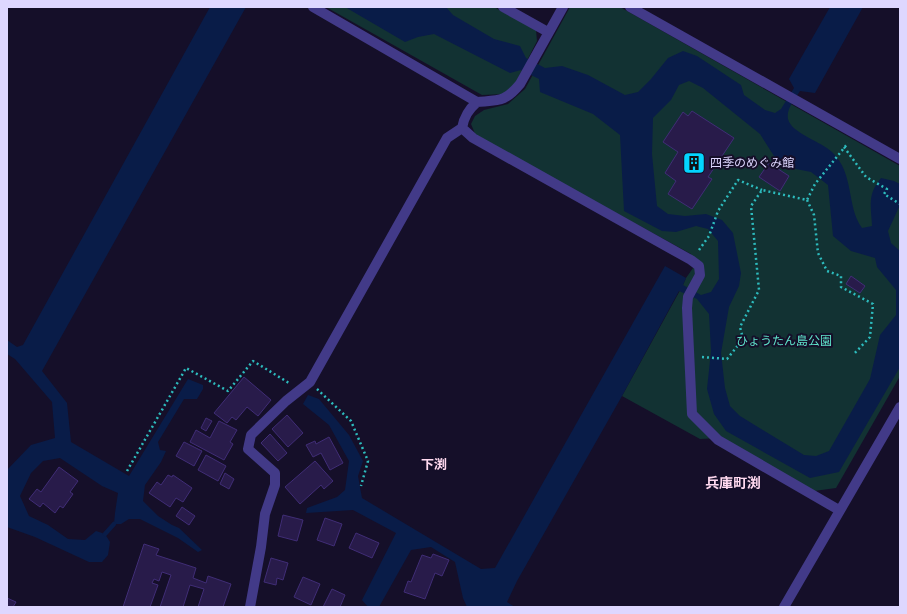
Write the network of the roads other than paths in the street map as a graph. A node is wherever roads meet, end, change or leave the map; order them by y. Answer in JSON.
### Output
{"nodes":[{"id":1,"x":313,"y":7,"type":"edge"},
{"id":2,"x":503,"y":7,"type":"edge"},
{"id":3,"x":563,"y":7,"type":"edge"},
{"id":4,"x":630,"y":7,"type":"edge"},
{"id":5,"x":548,"y":32,"type":"junction"},
{"id":6,"x":477,"y":102,"type":"junction"},
{"id":7,"x":462,"y":128,"type":"junction"},
{"id":8,"x":900,"y":159,"type":"edge"},
{"id":9,"x":900,"y":407,"type":"edge"},
{"id":10,"x":839,"y":510,"type":"junction"},
{"id":11,"x":250,"y":607,"type":"edge"},
{"id":12,"x":784,"y":607,"type":"edge"}],
"edges":[{"from":1,"to":6,"type":"street"},
{"from":2,"to":5,"type":"street"},
{"from":3,"to":5,"type":"street"},
{"from":4,"to":8,"type":"street"},
{"from":5,"to":6,"type":"street"},
{"from":6,"to":7,"type":"street"},
{"from":7,"to":10,"type":"street"},
{"from":7,"to":11,"type":"street"},
{"from":9,"to":10,"type":"street"},
{"from":10,"to":12,"type":"street"}]}
